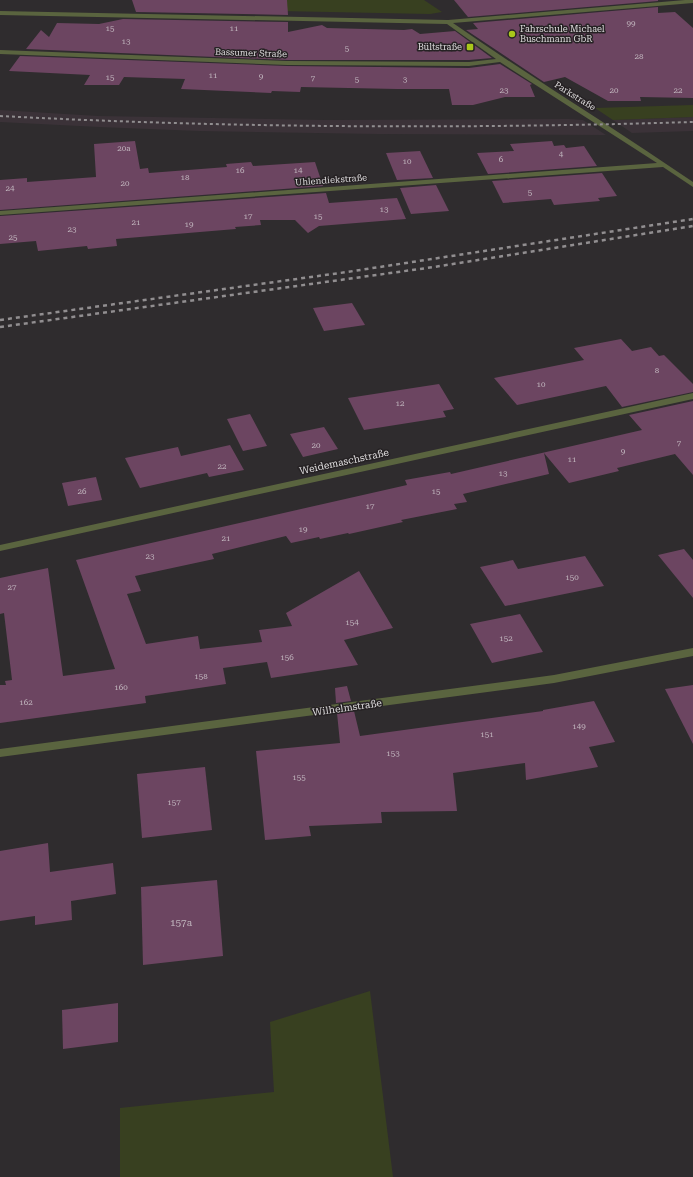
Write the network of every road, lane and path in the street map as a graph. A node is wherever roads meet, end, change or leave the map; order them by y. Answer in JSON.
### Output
{"nodes":[{"id":1,"x":637,"y":0,"type":"edge"},
{"id":2,"x":693,"y":1,"type":"edge"},
{"id":3,"x":642,"y":5,"type":"junction"},
{"id":4,"x":0,"y":13,"type":"edge"},
{"id":5,"x":448,"y":22,"type":"junction"},
{"id":6,"x":0,"y":52,"type":"edge"},
{"id":7,"x":501,"y":60,"type":"junction"},
{"id":8,"x":664,"y":165,"type":"junction"},
{"id":9,"x":693,"y":185,"type":"edge"},
{"id":10,"x":0,"y":213,"type":"edge"},
{"id":11,"x":693,"y":396,"type":"edge"},
{"id":12,"x":0,"y":548,"type":"edge"},
{"id":13,"x":693,"y":652,"type":"edge"},
{"id":14,"x":0,"y":753,"type":"edge"}],
"edges":[{"from":1,"to":3,"type":"street"},
{"from":2,"to":3,"type":"street"},
{"from":3,"to":5,"type":"street"},
{"from":4,"to":5,"type":"street"},
{"from":5,"to":7,"type":"street","name":"Parkstraße"},
{"from":6,"to":7,"type":"street","name":"Bassumer Straße"},
{"from":7,"to":8,"type":"street","name":"Parkstraße"},
{"from":8,"to":9,"type":"street","name":"Parkstraße"},
{"from":8,"to":10,"type":"street","name":"Uhlendiekstraße"},
{"from":11,"to":12,"type":"street","name":"Weidemaschstraße"},
{"from":13,"to":14,"type":"street","name":"Wilhelmstraße"}]}
